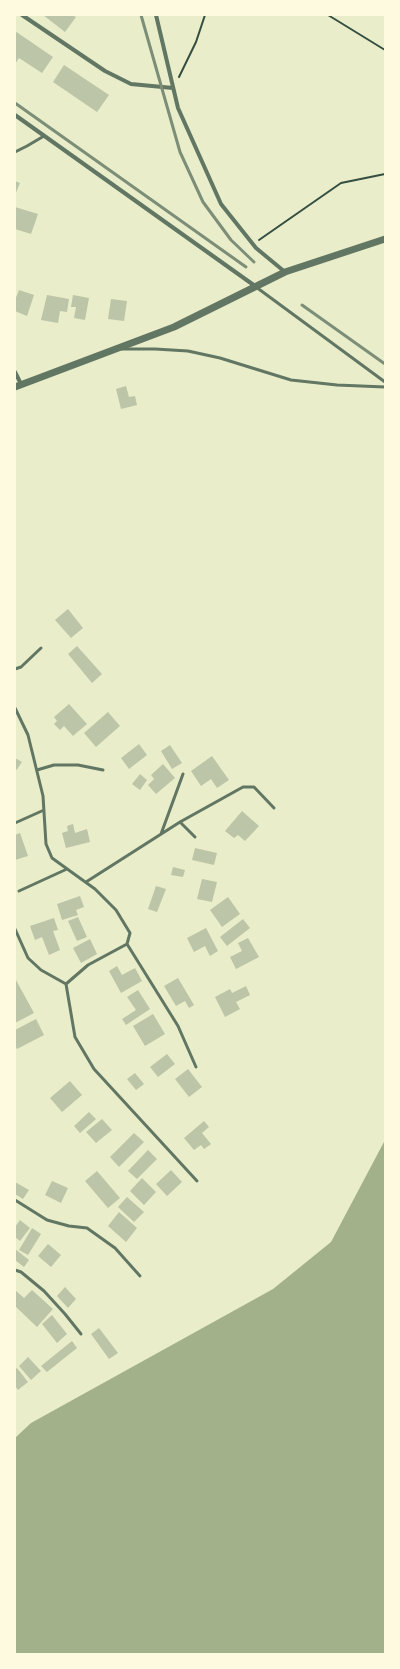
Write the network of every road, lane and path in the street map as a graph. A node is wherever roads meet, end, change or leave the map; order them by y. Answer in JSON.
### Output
{"nodes":[{"id":1,"x":22,"y":15,"type":"edge"},
{"id":2,"x":156,"y":15,"type":"edge"},
{"id":3,"x":205,"y":15,"type":"edge"},
{"id":4,"x":328,"y":15,"type":"edge"},
{"id":5,"x":385,"y":50,"type":"edge"},
{"id":6,"x":173,"y":88,"type":"junction"},
{"id":7,"x":15,"y":115,"type":"edge"},
{"id":8,"x":44,"y":136,"type":"junction"},
{"id":9,"x":15,"y":152,"type":"edge"},
{"id":10,"x":385,"y":174,"type":"edge"},
{"id":11,"x":385,"y":239,"type":"edge"},
{"id":12,"x":253,"y":244,"type":"junction"},
{"id":13,"x":285,"y":272,"type":"junction"},
{"id":14,"x":256,"y":286,"type":"junction"},
{"id":15,"x":112,"y":350,"type":"junction"},
{"id":16,"x":15,"y":372,"type":"edge"},
{"id":17,"x":385,"y":382,"type":"edge"},
{"id":18,"x":18,"y":385,"type":"edge"},
{"id":19,"x":385,"y":387,"type":"edge"},
{"id":20,"x":41,"y":648,"type":"dead end"},
{"id":21,"x":15,"y":669,"type":"edge"},
{"id":22,"x":15,"y":708,"type":"edge"},
{"id":23,"x":37,"y":770,"type":"junction"},
{"id":24,"x":102,"y":770,"type":"dead end"},
{"id":25,"x":183,"y":774,"type":"dead end"},
{"id":26,"x":274,"y":808,"type":"dead end"},
{"id":27,"x":44,"y":810,"type":"junction"},
{"id":28,"x":180,"y":822,"type":"junction"},
{"id":29,"x":15,"y":823,"type":"edge"},
{"id":30,"x":161,"y":834,"type":"junction"},
{"id":31,"x":195,"y":837,"type":"dead end"},
{"id":32,"x":67,"y":869,"type":"junction"},
{"id":33,"x":86,"y":882,"type":"junction"},
{"id":34,"x":19,"y":891,"type":"dead end"},
{"id":35,"x":15,"y":929,"type":"edge"},
{"id":36,"x":127,"y":944,"type":"junction"},
{"id":37,"x":66,"y":984,"type":"junction"},
{"id":38,"x":196,"y":1066,"type":"dead end"},
{"id":39,"x":197,"y":1181,"type":"dead end"},
{"id":40,"x":15,"y":1200,"type":"edge"},
{"id":41,"x":15,"y":1270,"type":"edge"},
{"id":42,"x":140,"y":1276,"type":"dead end"},
{"id":43,"x":81,"y":1334,"type":"dead end"}],
"edges":[{"from":1,"to":6,"type":"street"},
{"from":2,"to":6,"type":"street"},
{"from":3,"to":6,"type":"path"},
{"from":4,"to":5,"type":"path"},
{"from":6,"to":12,"type":"street"},
{"from":7,"to":8,"type":"street"},
{"from":8,"to":9,"type":"lane"},
{"from":8,"to":14,"type":"street"},
{"from":10,"to":12,"type":"path"},
{"from":11,"to":13,"type":"street"},
{"from":12,"to":13,"type":"street"},
{"from":13,"to":14,"type":"street"},
{"from":14,"to":15,"type":"street"},
{"from":14,"to":17,"type":"lane"},
{"from":15,"to":18,"type":"street"},
{"from":15,"to":19,"type":"lane"},
{"from":16,"to":18,"type":"street"},
{"from":20,"to":21,"type":"lane"},
{"from":22,"to":23,"type":"lane"},
{"from":23,"to":24,"type":"lane"},
{"from":23,"to":27,"type":"lane"},
{"from":25,"to":30,"type":"lane"},
{"from":26,"to":28,"type":"lane"},
{"from":27,"to":29,"type":"lane"},
{"from":27,"to":32,"type":"lane"},
{"from":28,"to":30,"type":"lane"},
{"from":28,"to":31,"type":"lane"},
{"from":30,"to":33,"type":"lane"},
{"from":32,"to":33,"type":"lane"},
{"from":32,"to":34,"type":"lane"},
{"from":33,"to":36,"type":"lane"},
{"from":35,"to":37,"type":"lane"},
{"from":36,"to":37,"type":"lane"},
{"from":36,"to":38,"type":"lane"},
{"from":37,"to":39,"type":"lane"},
{"from":40,"to":42,"type":"lane"},
{"from":41,"to":43,"type":"lane"}]}
